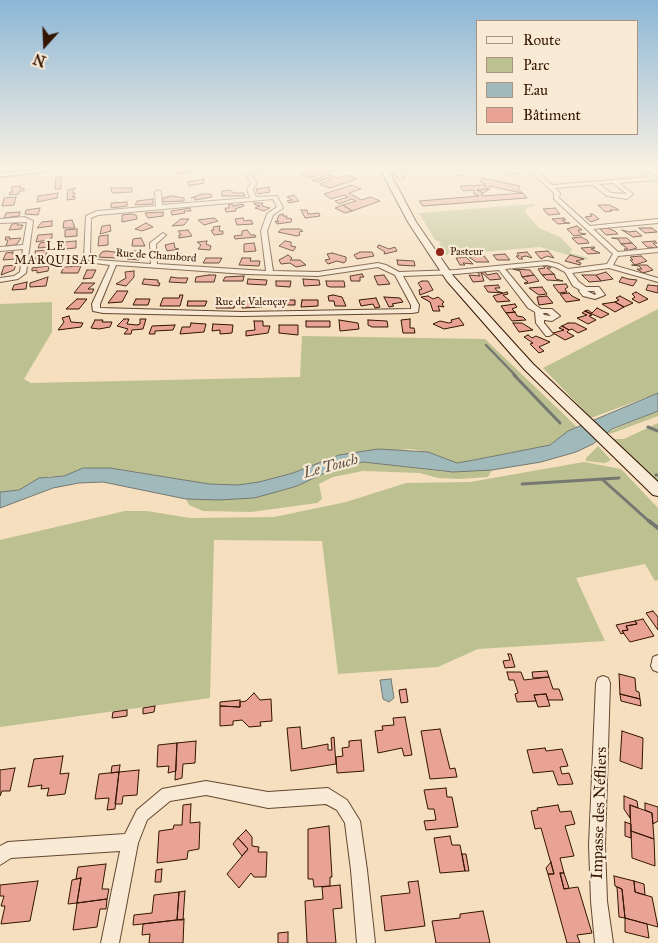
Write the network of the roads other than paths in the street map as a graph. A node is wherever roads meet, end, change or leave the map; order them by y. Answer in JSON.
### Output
{"nodes":[{"id":1,"x":97,"y":213,"type":"edge"},
{"id":2,"x":272,"y":213,"type":"edge"},
{"id":3,"x":406,"y":213,"type":"edge"},
{"id":4,"x":572,"y":213,"type":"edge"},
{"id":5,"x":0,"y":221,"type":"edge"},
{"id":6,"x":658,"y":222,"type":"edge"},
{"id":7,"x":588,"y":228,"type":"junction"},
{"id":8,"x":163,"y":235,"type":"dead end"},
{"id":9,"x":26,"y":246,"type":"junction"},
{"id":10,"x":0,"y":249,"type":"edge"},
{"id":11,"x":658,"y":250,"type":"edge"},
{"id":12,"x":616,"y":254,"type":"junction"},
{"id":13,"x":114,"y":264,"type":"junction"},
{"id":14,"x":154,"y":266,"type":"junction"},
{"id":15,"x":609,"y":266,"type":"junction"},
{"id":16,"x":501,"y":268,"type":"junction"},
{"id":17,"x":567,"y":271,"type":"junction"},
{"id":18,"x":445,"y":272,"type":"junction"},
{"id":19,"x":270,"y":273,"type":"junction"},
{"id":20,"x":398,"y":274,"type":"junction"},
{"id":21,"x":0,"y":280,"type":"edge"},
{"id":22,"x":658,"y":280,"type":"edge"},
{"id":23,"x":584,"y":288,"type":"dead end"},
{"id":24,"x":549,"y":334,"type":"dead end"},
{"id":25,"x":658,"y":492,"type":"edge"},
{"id":26,"x":658,"y":661,"type":"edge"},
{"id":27,"x":658,"y":666,"type":"edge"},
{"id":28,"x":603,"y":683,"type":"dead end"},
{"id":29,"x":130,"y":842,"type":"junction"},
{"id":30,"x":0,"y":857,"type":"edge"},
{"id":31,"x":110,"y":943,"type":"edge"},
{"id":32,"x":366,"y":943,"type":"edge"},
{"id":33,"x":604,"y":943,"type":"edge"}],
"edges":[{"from":1,"to":13,"type":"street","name":"Rue de Chambord"},
{"from":2,"to":19,"type":"street","name":"Rue de Chambord"},
{"from":3,"to":18,"type":"main road"},
{"from":4,"to":7,"type":"street"},
{"from":5,"to":9,"type":"street"},
{"from":6,"to":7,"type":"street"},
{"from":7,"to":12,"type":"street"},
{"from":8,"to":14,"type":"street"},
{"from":9,"to":10,"type":"street"},
{"from":9,"to":21,"type":"street"},
{"from":11,"to":12,"type":"street"},
{"from":12,"to":15,"type":"street"},
{"from":13,"to":14,"type":"street","name":"Rue de Chambord"},
{"from":13,"to":20,"type":"street","name":"Rue de Valençay"},
{"from":14,"to":19,"type":"street","name":"Rue de Chambord"},
{"from":15,"to":17,"type":"street"},
{"from":15,"to":22,"type":"street"},
{"from":16,"to":17,"type":"street","name":"Rue de Chambord"},
{"from":16,"to":18,"type":"street","name":"Rue de Chambord"},
{"from":16,"to":24,"type":"street"},
{"from":17,"to":23,"type":"street"},
{"from":18,"to":20,"type":"street","name":"Rue de Chambord"},
{"from":18,"to":25,"type":"main road"},
{"from":19,"to":20,"type":"street","name":"Rue de Chambord"},
{"from":26,"to":27,"type":"street"},
{"from":28,"to":33,"type":"street","name":"Impasse des Néfliers"},
{"from":29,"to":30,"type":"street"},
{"from":29,"to":31,"type":"street"},
{"from":29,"to":32,"type":"street"}]}
